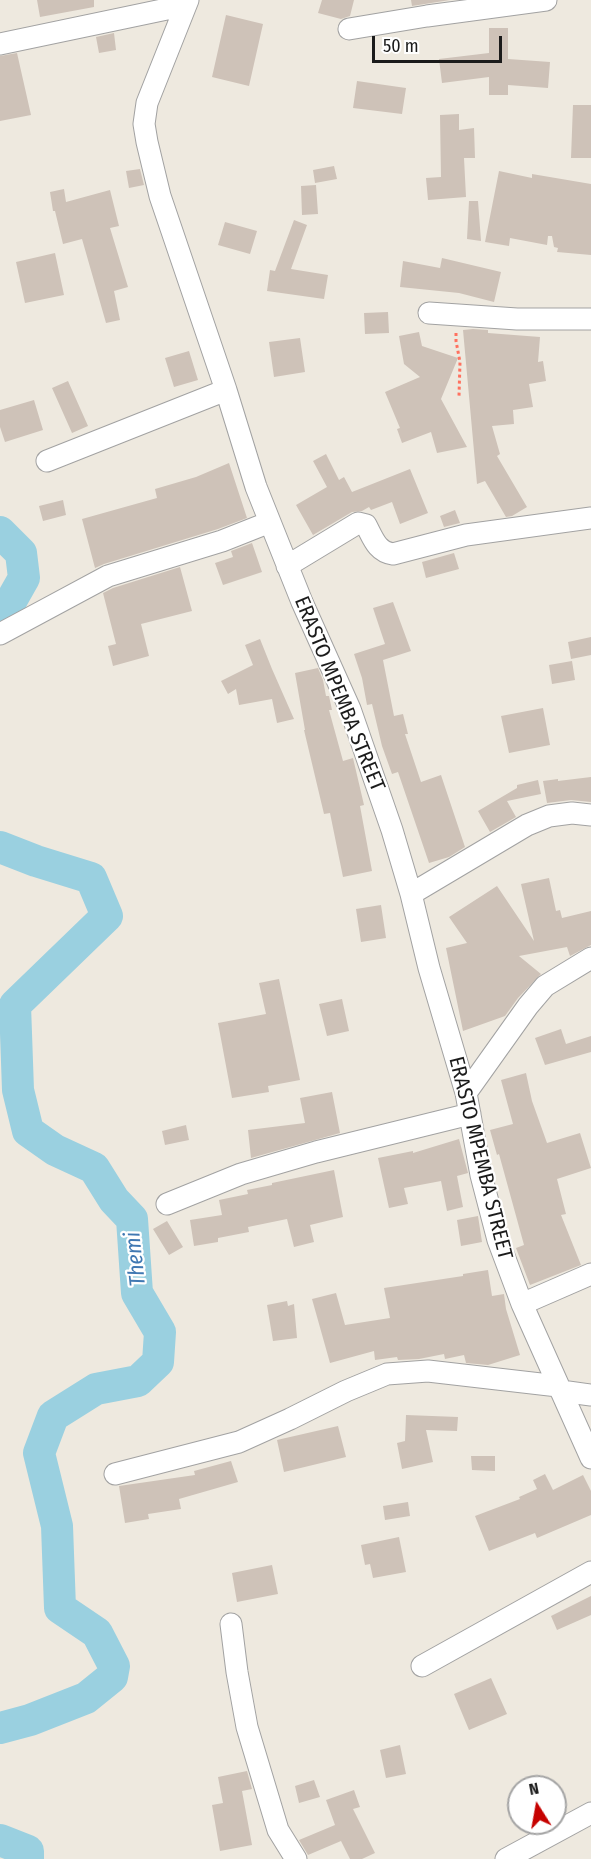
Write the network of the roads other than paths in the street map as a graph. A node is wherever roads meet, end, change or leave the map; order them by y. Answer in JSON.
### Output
{"nodes":[{"id":1,"x":546,"y":0,"type":"edge"},
{"id":2,"x":187,"y":3,"type":"edge"},
{"id":3,"x":349,"y":29,"type":"dead end"},
{"id":4,"x":0,"y":44,"type":"edge"},
{"id":5,"x":429,"y":313,"type":"dead end"},
{"id":6,"x":591,"y":319,"type":"edge"},
{"id":7,"x":226,"y":390,"type":"junction"},
{"id":8,"x":47,"y":461,"type":"dead end"},
{"id":9,"x":591,"y":518,"type":"edge"},
{"id":10,"x":270,"y":522,"type":"junction"},
{"id":11,"x":287,"y":566,"type":"junction"},
{"id":12,"x":0,"y":634,"type":"edge"},
{"id":13,"x":591,"y":815,"type":"edge"},
{"id":14,"x":411,"y":894,"type":"junction"},
{"id":15,"x":591,"y":958,"type":"edge"},
{"id":16,"x":466,"y":1093,"type":"junction"},
{"id":17,"x":470,"y":1114,"type":"junction"},
{"id":18,"x":167,"y":1204,"type":"dead end"},
{"id":19,"x":591,"y":1274,"type":"edge"},
{"id":20,"x":522,"y":1304,"type":"junction"},
{"id":21,"x":559,"y":1388,"type":"junction"},
{"id":22,"x":591,"y":1395,"type":"edge"},
{"id":23,"x":591,"y":1458,"type":"edge"},
{"id":24,"x":115,"y":1474,"type":"dead end"},
{"id":25,"x":591,"y":1572,"type":"edge"},
{"id":26,"x":231,"y":1624,"type":"dead end"},
{"id":27,"x":422,"y":1666,"type":"dead end"},
{"id":28,"x":591,"y":1813,"type":"edge"},
{"id":29,"x":297,"y":1859,"type":"edge"},
{"id":30,"x":506,"y":1859,"type":"edge"}],
"edges":[{"from":1,"to":3,"type":"street"},
{"from":2,"to":4,"type":"street"},
{"from":2,"to":7,"type":"street","name":"ERASTO MPEMBA STREET"},
{"from":5,"to":6,"type":"street"},
{"from":7,"to":8,"type":"street"},
{"from":7,"to":10,"type":"street","name":"ERASTO MPEMBA STREET"},
{"from":9,"to":11,"type":"street"},
{"from":10,"to":11,"type":"street","name":"ERASTO MPEMBA STREET"},
{"from":10,"to":12,"type":"street"},
{"from":11,"to":14,"type":"street","name":"ERASTO MPEMBA STREET"},
{"from":13,"to":14,"type":"street"},
{"from":14,"to":16,"type":"street","name":"ERASTO MPEMBA STREET"},
{"from":15,"to":16,"type":"street"},
{"from":16,"to":17,"type":"street","name":"ERASTO MPEMBA STREET"},
{"from":17,"to":18,"type":"street"},
{"from":17,"to":20,"type":"street","name":"ERASTO MPEMBA STREET"},
{"from":19,"to":20,"type":"street"},
{"from":20,"to":21,"type":"street","name":"ERASTO MPEMBA STREET"},
{"from":21,"to":22,"type":"street"},
{"from":21,"to":23,"type":"street","name":"ERASTO MPEMBA STREET"},
{"from":21,"to":24,"type":"street"},
{"from":25,"to":27,"type":"street"},
{"from":26,"to":29,"type":"street"},
{"from":28,"to":30,"type":"street"}]}
